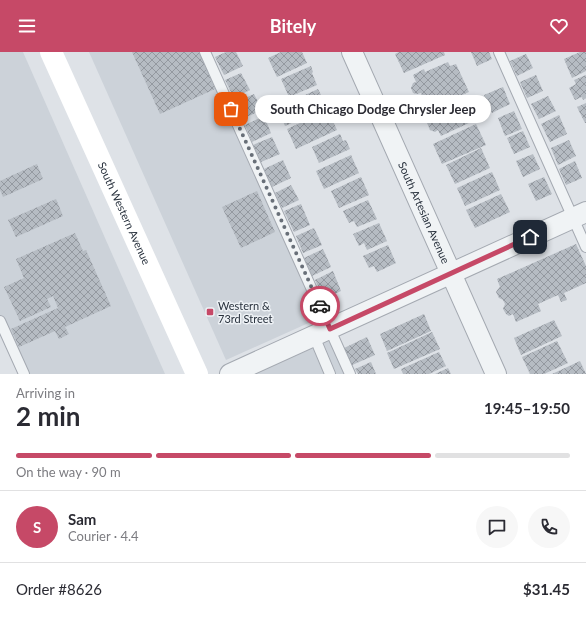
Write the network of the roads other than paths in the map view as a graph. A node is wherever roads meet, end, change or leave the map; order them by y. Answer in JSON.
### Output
{"nodes":[{"id":1,"x":51,"y":52,"type":"edge"},
{"id":2,"x":205,"y":52,"type":"edge"},
{"id":3,"x":352,"y":52,"type":"edge"},
{"id":4,"x":499,"y":52,"type":"edge"},
{"id":5,"x":580,"y":215,"type":"edge"},
{"id":6,"x":586,"y":247,"type":"edge"},
{"id":7,"x":451,"y":272,"type":"junction"},
{"id":8,"x":0,"y":321,"type":"edge"},
{"id":9,"x":322,"y":332,"type":"junction"},
{"id":10,"x":24,"y":374,"type":"edge"},
{"id":11,"x":197,"y":374,"type":"edge"},
{"id":12,"x":230,"y":374,"type":"edge"},
{"id":13,"x":330,"y":374,"type":"edge"},
{"id":14,"x":350,"y":374,"type":"edge"},
{"id":15,"x":496,"y":374,"type":"edge"}],
"edges":[{"from":1,"to":11,"type":"main road","name":"South Western Avenue"},
{"from":2,"to":9,"type":"lane"},
{"from":3,"to":7,"type":"street","name":"South Artesian Avenue"},
{"from":4,"to":5,"type":"lane"},
{"from":5,"to":6,"type":"lane"},
{"from":5,"to":7,"type":"street"},
{"from":7,"to":9,"type":"street"},
{"from":7,"to":15,"type":"street","name":"South Artesian Avenue"},
{"from":8,"to":10,"type":"lane"},
{"from":9,"to":12,"type":"street"},
{"from":9,"to":13,"type":"lane"},
{"from":9,"to":14,"type":"lane"}]}
